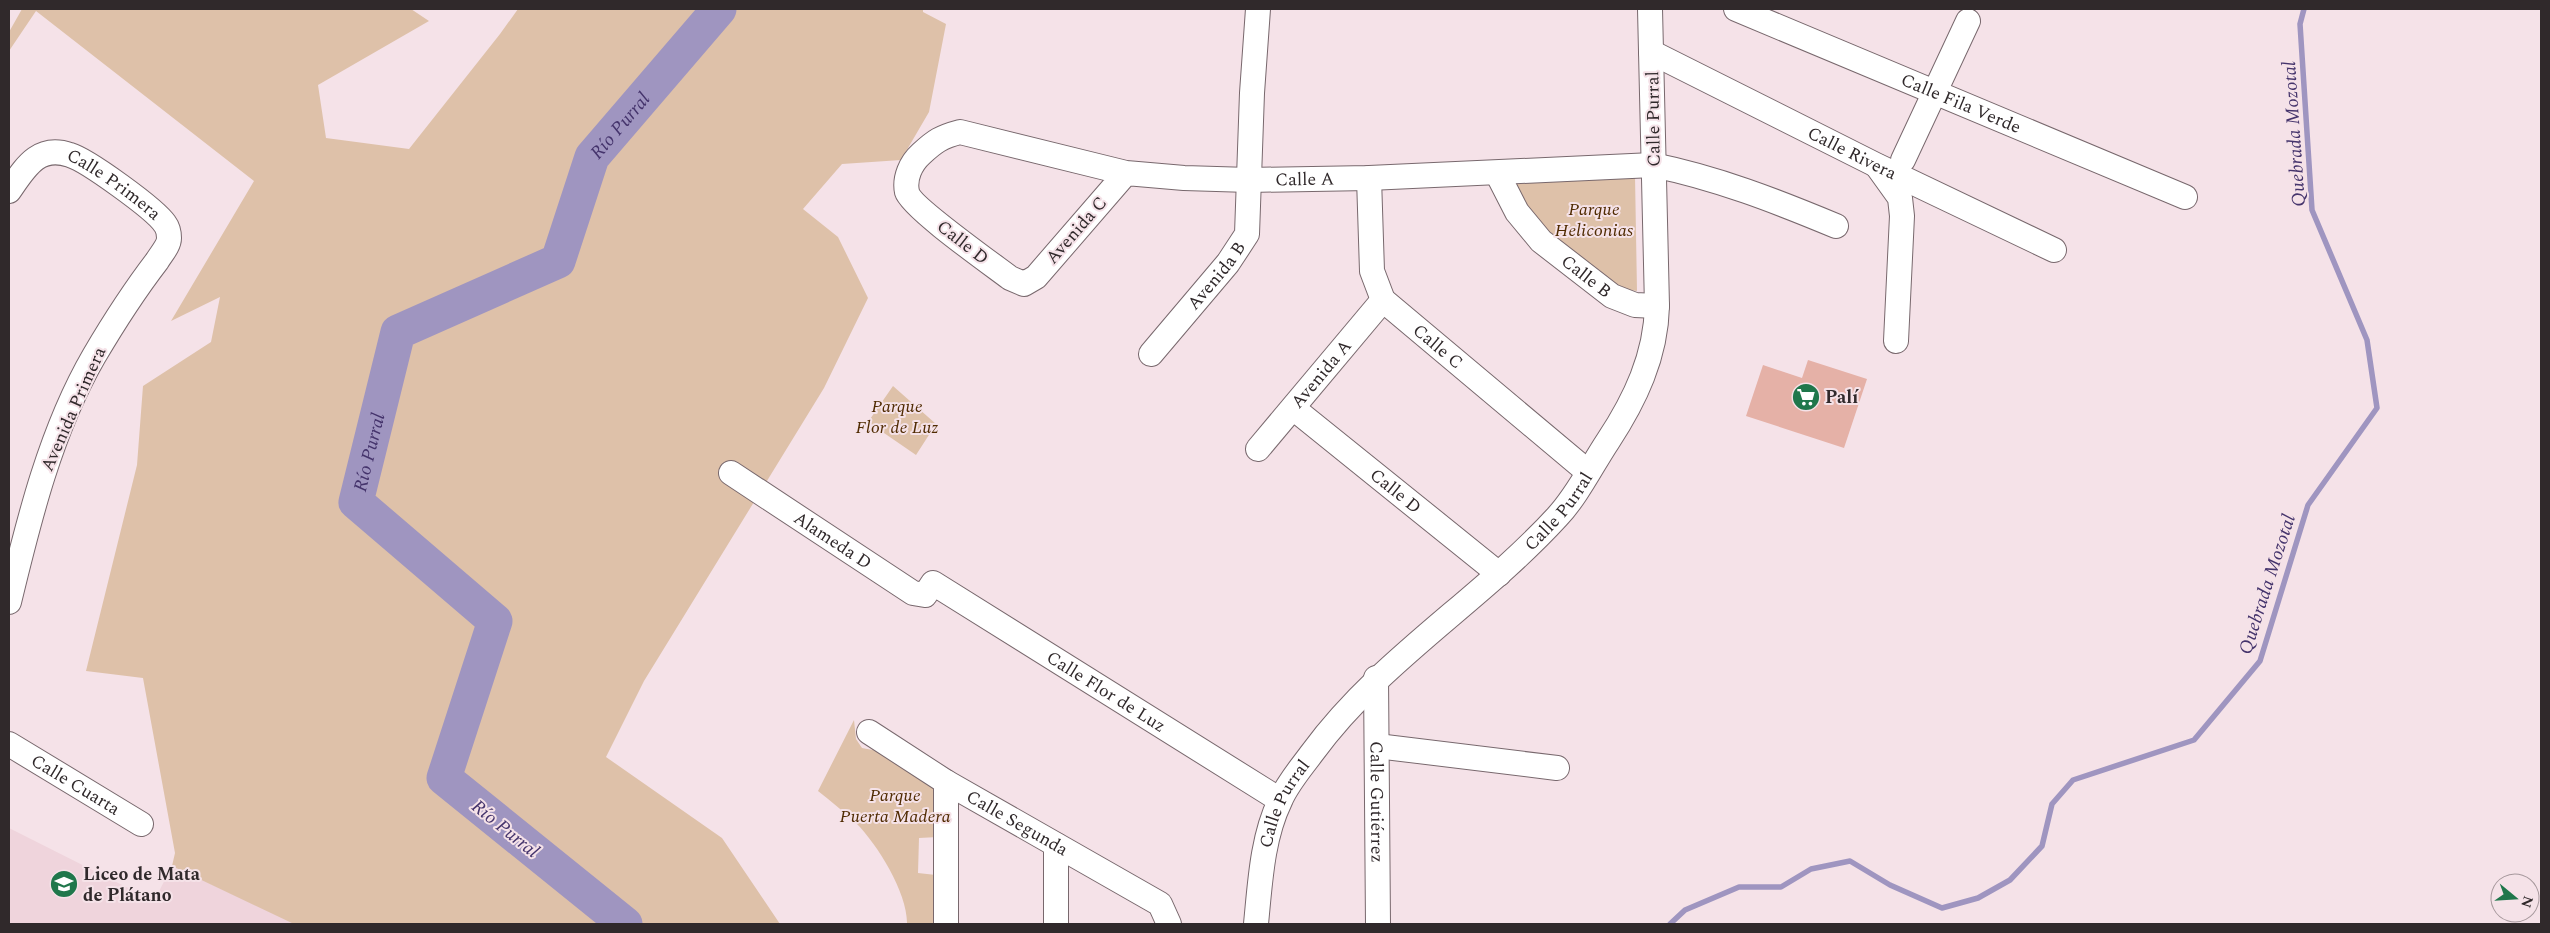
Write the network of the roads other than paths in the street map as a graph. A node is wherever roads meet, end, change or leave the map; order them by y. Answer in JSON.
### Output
{"nodes":[{"id":1,"x":1258,"y":9,"type":"edge"},
{"id":2,"x":1650,"y":9,"type":"edge"},
{"id":3,"x":1736,"y":9,"type":"edge"},
{"id":4,"x":1968,"y":21,"type":"dead end"},
{"id":5,"x":1652,"y":52,"type":"junction"},
{"id":6,"x":1934,"y":93,"type":"junction"},
{"id":7,"x":1903,"y":160,"type":"dead end"},
{"id":8,"x":1653,"y":165,"type":"junction"},
{"id":9,"x":1876,"y":165,"type":"junction"},
{"id":10,"x":1126,"y":173,"type":"junction"},
{"id":11,"x":1497,"y":173,"type":"junction"},
{"id":12,"x":1369,"y":178,"type":"junction"},
{"id":13,"x":1249,"y":180,"type":"junction"},
{"id":14,"x":9,"y":192,"type":"edge"},
{"id":15,"x":907,"y":194,"type":"joint"},
{"id":16,"x":2185,"y":197,"type":"dead end"},
{"id":17,"x":1836,"y":226,"type":"dead end"},
{"id":18,"x":169,"y":231,"type":"joint"},
{"id":19,"x":2054,"y":250,"type":"dead end"},
{"id":20,"x":1024,"y":284,"type":"joint"},
{"id":21,"x":1383,"y":300,"type":"junction"},
{"id":22,"x":1657,"y":306,"type":"junction"},
{"id":23,"x":1896,"y":341,"type":"dead end"},
{"id":24,"x":1151,"y":354,"type":"dead end"},
{"id":25,"x":1293,"y":408,"type":"junction"},
{"id":26,"x":1258,"y":449,"type":"dead end"},
{"id":27,"x":1588,"y":472,"type":"junction"},
{"id":28,"x":731,"y":473,"type":"dead end"},
{"id":29,"x":1499,"y":574,"type":"junction"},
{"id":30,"x":933,"y":583,"type":"joint"},
{"id":31,"x":9,"y":602,"type":"edge"},
{"id":32,"x":1376,"y":678,"type":"junction"},
{"id":33,"x":869,"y":732,"type":"dead end"},
{"id":34,"x":9,"y":744,"type":"edge"},
{"id":35,"x":1377,"y":746,"type":"junction"},
{"id":36,"x":1557,"y":768,"type":"dead end"},
{"id":37,"x":946,"y":782,"type":"junction"},
{"id":38,"x":1280,"y":800,"type":"junction"},
{"id":39,"x":141,"y":824,"type":"dead end"},
{"id":40,"x":1056,"y":845,"type":"junction"},
{"id":41,"x":1167,"y":918,"type":"edge"},
{"id":42,"x":946,"y":924,"type":"edge"},
{"id":43,"x":1056,"y":924,"type":"edge"},
{"id":44,"x":1256,"y":924,"type":"edge"},
{"id":45,"x":1378,"y":924,"type":"edge"}],
"edges":[{"from":1,"to":13,"type":"street","name":"Avenida B"},
{"from":2,"to":5,"type":"street","name":"Calle Purral"},
{"from":3,"to":6,"type":"street","name":"Calle Fila Verde"},
{"from":4,"to":6,"type":"street"},
{"from":5,"to":8,"type":"street","name":"Calle Purral"},
{"from":5,"to":9,"type":"street","name":"Calle Rivera"},
{"from":6,"to":7,"type":"street"},
{"from":6,"to":16,"type":"street","name":"Calle Fila Verde"},
{"from":8,"to":11,"type":"street","name":"Calle A"},
{"from":8,"to":17,"type":"street","name":"Calle A"},
{"from":8,"to":22,"type":"street","name":"Calle Purral"},
{"from":9,"to":19,"type":"street","name":"Calle Rivera"},
{"from":9,"to":23,"type":"street"},
{"from":10,"to":13,"type":"street","name":"Calle A"},
{"from":10,"to":15,"type":"street","name":"Calle A"},
{"from":10,"to":20,"type":"street","name":"Avenida C"},
{"from":11,"to":12,"type":"street","name":"Calle A"},
{"from":11,"to":22,"type":"street","name":"Calle B"},
{"from":12,"to":13,"type":"street","name":"Calle A"},
{"from":12,"to":21,"type":"street","name":"Calle C"},
{"from":13,"to":24,"type":"street","name":"Avenida B"},
{"from":14,"to":18,"type":"street","name":"Calle Primera"},
{"from":15,"to":20,"type":"street","name":"Calle D"},
{"from":18,"to":31,"type":"street","name":"Avenida Primera"},
{"from":21,"to":25,"type":"street","name":"Avenida A"},
{"from":21,"to":27,"type":"street","name":"Calle C"},
{"from":22,"to":27,"type":"street","name":"Calle Purral"},
{"from":25,"to":26,"type":"street","name":"Avenida A"},
{"from":25,"to":29,"type":"street","name":"Calle D"},
{"from":27,"to":29,"type":"street","name":"Calle Purral"},
{"from":28,"to":30,"type":"street","name":"Alameda D"},
{"from":29,"to":32,"type":"street","name":"Calle Purral"},
{"from":30,"to":38,"type":"street","name":"Calle Flor de Luz"},
{"from":32,"to":35,"type":"street","name":"Calle Gutiérrez"},
{"from":32,"to":38,"type":"street","name":"Calle Purral"},
{"from":33,"to":37,"type":"street","name":"Calle Segunda"},
{"from":34,"to":39,"type":"street","name":"Calle Cuarta"},
{"from":35,"to":36,"type":"street"},
{"from":35,"to":45,"type":"street","name":"Calle Gutiérrez"},
{"from":37,"to":40,"type":"street","name":"Calle Segunda"},
{"from":37,"to":42,"type":"street"},
{"from":38,"to":44,"type":"street","name":"Calle Purral"},
{"from":40,"to":41,"type":"street","name":"Calle Segunda"},
{"from":40,"to":43,"type":"street"}]}
